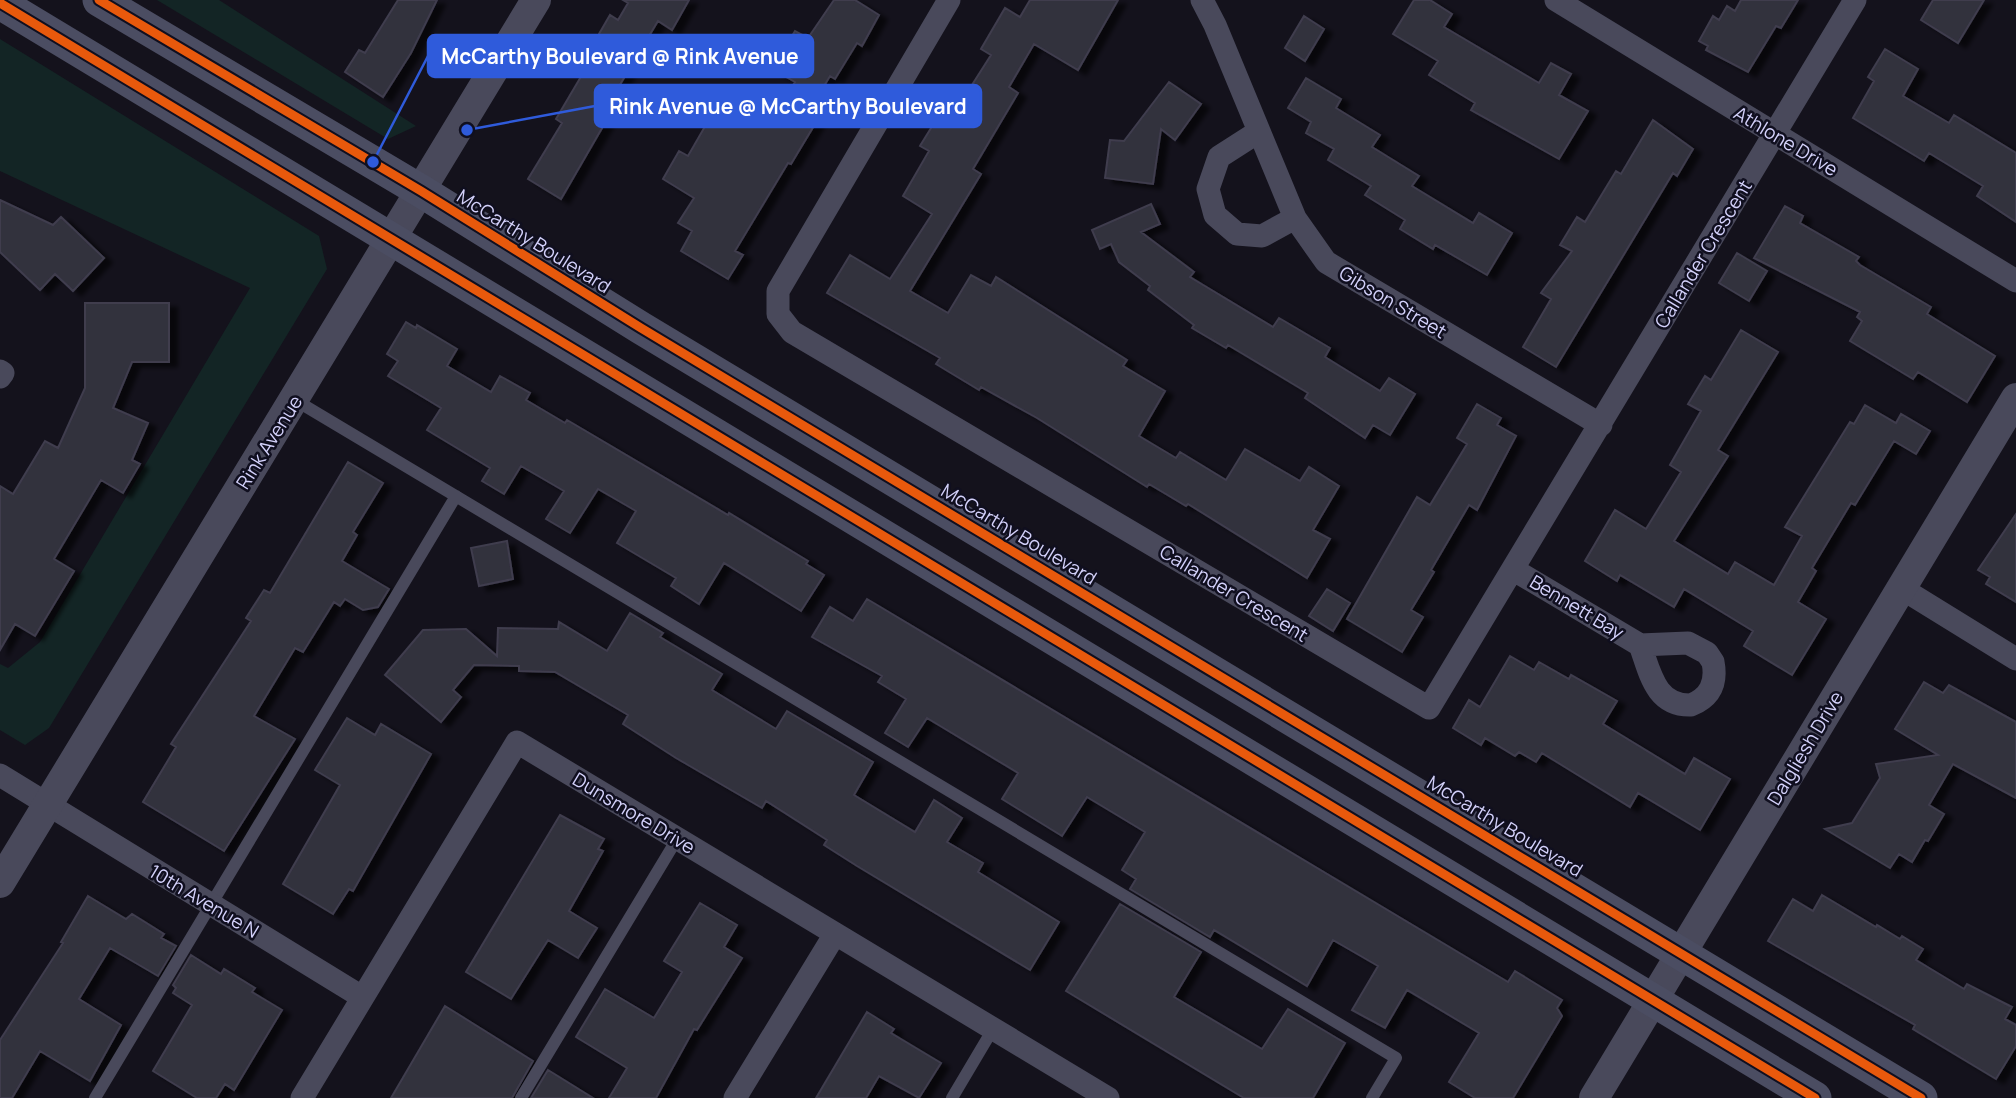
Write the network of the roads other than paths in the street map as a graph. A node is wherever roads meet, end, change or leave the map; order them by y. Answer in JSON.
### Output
{"nodes":[{"id":1,"x":99,"y":0,"type":"edge"},
{"id":2,"x":536,"y":0,"type":"edge"},
{"id":3,"x":949,"y":0,"type":"edge"},
{"id":4,"x":1202,"y":0,"type":"edge"},
{"id":5,"x":1556,"y":0,"type":"edge"},
{"id":6,"x":1855,"y":0,"type":"edge"},
{"id":7,"x":0,"y":3,"type":"edge"},
{"id":8,"x":1258,"y":132,"type":"junction"},
{"id":9,"x":1775,"y":134,"type":"junction"},
{"id":10,"x":421,"y":191,"type":"junction"},
{"id":11,"x":1295,"y":218,"type":"junction"},
{"id":12,"x":392,"y":240,"type":"junction"},
{"id":13,"x":2016,"y":281,"type":"edge"},
{"id":14,"x":0,"y":371,"type":"edge"},
{"id":15,"x":0,"y":377,"type":"edge"},
{"id":16,"x":2016,"y":398,"type":"edge"},
{"id":17,"x":295,"y":400,"type":"junction"},
{"id":18,"x":1601,"y":425,"type":"junction"},
{"id":19,"x":456,"y":496,"type":"junction"},
{"id":20,"x":1514,"y":570,"type":"junction"},
{"id":21,"x":1901,"y":589,"type":"junction"},
{"id":22,"x":1640,"y":645,"type":"dead end"},
{"id":23,"x":2016,"y":659,"type":"edge"},
{"id":24,"x":0,"y":775,"type":"edge"},
{"id":25,"x":47,"y":804,"type":"junction"},
{"id":26,"x":677,"y":839,"type":"junction"},
{"id":27,"x":0,"y":883,"type":"edge"},
{"id":28,"x":211,"y":905,"type":"junction"},
{"id":29,"x":835,"y":934,"type":"junction"},
{"id":30,"x":1683,"y":953,"type":"junction"},
{"id":31,"x":362,"y":997,"type":"junction"},
{"id":32,"x":1654,"y":1001,"type":"junction"},
{"id":33,"x":993,"y":1029,"type":"junction"},
{"id":34,"x":96,"y":1098,"type":"edge"},
{"id":35,"x":302,"y":1098,"type":"edge"},
{"id":36,"x":522,"y":1098,"type":"edge"},
{"id":37,"x":735,"y":1098,"type":"edge"},
{"id":38,"x":952,"y":1098,"type":"edge"},
{"id":39,"x":1108,"y":1098,"type":"edge"},
{"id":40,"x":1371,"y":1098,"type":"edge"},
{"id":41,"x":1594,"y":1098,"type":"edge"},
{"id":42,"x":1815,"y":1098,"type":"edge"},
{"id":43,"x":1921,"y":1098,"type":"edge"}],
"edges":[{"from":1,"to":10,"type":"main road","name":"McCarthy Boulevard"},
{"from":2,"to":10,"type":"street","name":"Rink Avenue"},
{"from":3,"to":20,"type":"street","name":"Callander Crescent"},
{"from":4,"to":8,"type":"street","name":"Gibson Street"},
{"from":5,"to":9,"type":"street","name":"Athlone Drive"},
{"from":6,"to":9,"type":"street","name":"Callander Crescent"},
{"from":7,"to":12,"type":"main road"},
{"from":8,"to":11,"type":"street","name":"Gibson Street"},
{"from":8,"to":11,"type":"street"},
{"from":9,"to":13,"type":"street","name":"Athlone Drive"},
{"from":9,"to":18,"type":"street","name":"Callander Crescent"},
{"from":10,"to":12,"type":"street","name":"Rink Avenue"},
{"from":10,"to":30,"type":"main road","name":"McCarthy Boulevard"},
{"from":11,"to":18,"type":"street","name":"Gibson Street"},
{"from":12,"to":17,"type":"street","name":"Rink Avenue"},
{"from":12,"to":32,"type":"main road"},
{"from":14,"to":15,"type":"street"},
{"from":16,"to":21,"type":"street","name":"Dalgliesh Drive"},
{"from":17,"to":19,"type":"lane"},
{"from":17,"to":25,"type":"street","name":"Rink Avenue"},
{"from":18,"to":20,"type":"street","name":"Callander Crescent"},
{"from":19,"to":28,"type":"lane"},
{"from":19,"to":40,"type":"lane"},
{"from":20,"to":22,"type":"street","name":"Bennett Bay"},
{"from":21,"to":23,"type":"street"},
{"from":21,"to":30,"type":"street","name":"Dalgliesh Drive"},
{"from":24,"to":25,"type":"street"},
{"from":25,"to":27,"type":"street","name":"Rink Avenue"},
{"from":25,"to":28,"type":"street","name":"10th Avenue N"},
{"from":26,"to":29,"type":"street","name":"Dunsmore Drive"},
{"from":26,"to":31,"type":"street","name":"Dunsmore Drive"},
{"from":26,"to":36,"type":"lane"},
{"from":28,"to":31,"type":"street","name":"10th Avenue N"},
{"from":28,"to":34,"type":"lane"},
{"from":29,"to":33,"type":"street","name":"Dunsmore Drive"},
{"from":29,"to":37,"type":"street"},
{"from":30,"to":32,"type":"street","name":"Dalgliesh Drive"},
{"from":30,"to":43,"type":"main road","name":"McCarthy Boulevard"},
{"from":31,"to":35,"type":"street","name":"Dunsmore Drive"},
{"from":32,"to":41,"type":"street","name":"Dalgliesh Drive"},
{"from":32,"to":42,"type":"main road"},
{"from":33,"to":38,"type":"lane"},
{"from":33,"to":39,"type":"street","name":"Dunsmore Drive"}]}
